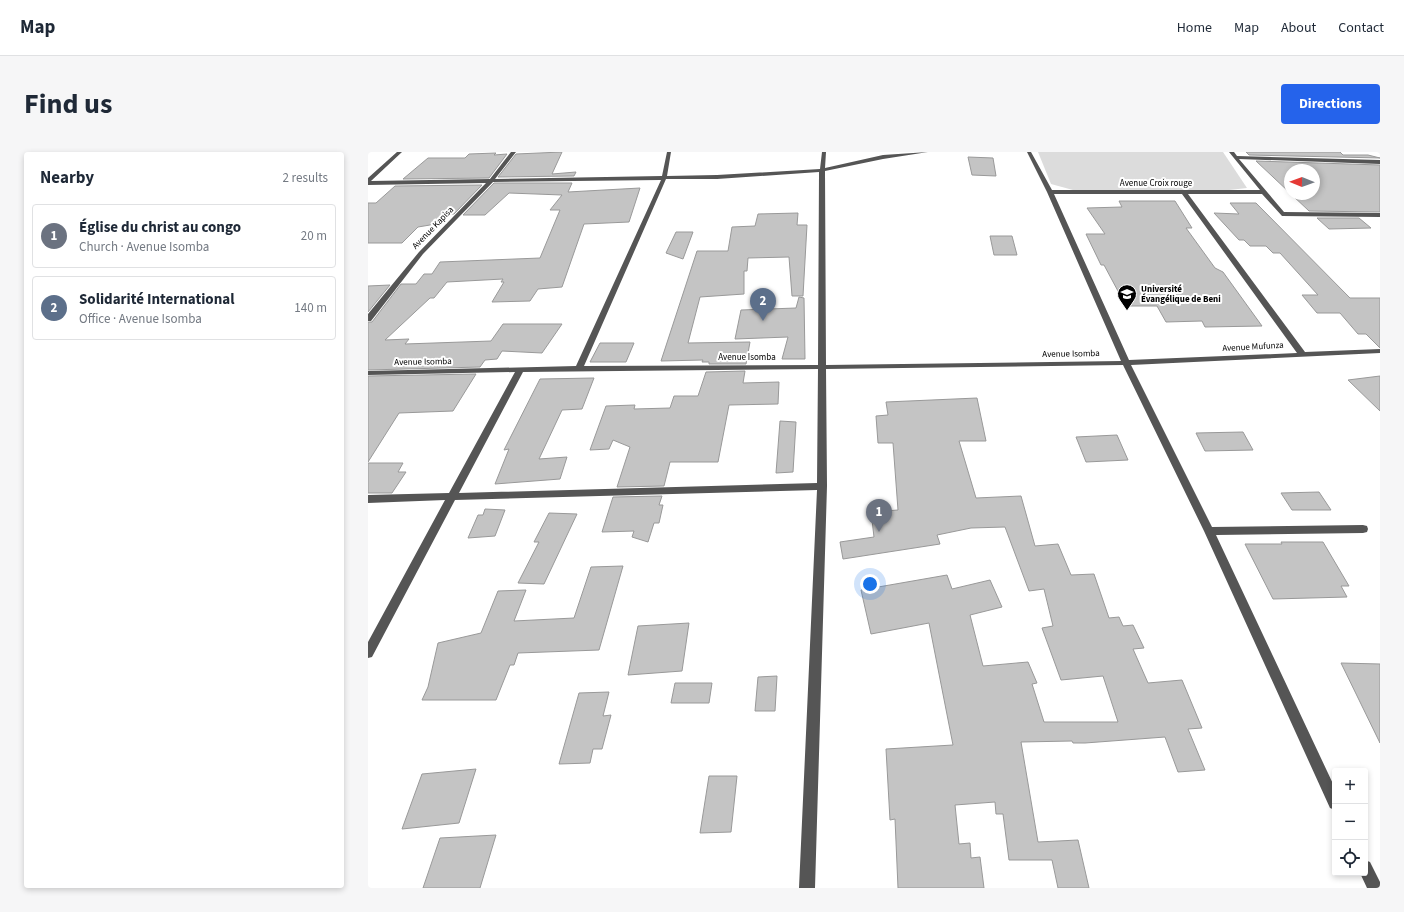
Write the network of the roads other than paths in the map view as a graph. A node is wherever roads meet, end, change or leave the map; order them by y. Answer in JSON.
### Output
{"nodes":[{"id":1,"x":400,"y":152,"type":"edge"},
{"id":2,"x":514,"y":152,"type":"edge"},
{"id":3,"x":668,"y":152,"type":"edge"},
{"id":4,"x":824,"y":152,"type":"edge"},
{"id":5,"x":926,"y":152,"type":"edge"},
{"id":6,"x":1029,"y":152,"type":"edge"},
{"id":7,"x":1231,"y":152,"type":"edge"},
{"id":8,"x":1235,"y":157,"type":"junction"},
{"id":9,"x":1380,"y":162,"type":"edge"},
{"id":10,"x":822,"y":170,"type":"junction"},
{"id":11,"x":664,"y":178,"type":"junction"},
{"id":12,"x":491,"y":181,"type":"junction"},
{"id":13,"x":368,"y":182,"type":"edge"},
{"id":14,"x":1050,"y":192,"type":"junction"},
{"id":15,"x":1184,"y":192,"type":"junction"},
{"id":16,"x":1262,"y":192,"type":"junction"},
{"id":17,"x":1380,"y":215,"type":"edge"},
{"id":18,"x":368,"y":319,"type":"edge"},
{"id":19,"x":1380,"y":350,"type":"edge"},
{"id":20,"x":1303,"y":355,"type":"junction"},
{"id":21,"x":1126,"y":363,"type":"junction"},
{"id":22,"x":821,"y":367,"type":"junction"},
{"id":23,"x":579,"y":368,"type":"junction"},
{"id":24,"x":520,"y":370,"type":"junction"},
{"id":25,"x":368,"y":373,"type":"edge"},
{"id":26,"x":822,"y":486,"type":"junction"},
{"id":27,"x":453,"y":497,"type":"junction"},
{"id":28,"x":368,"y":499,"type":"edge"},
{"id":29,"x":1363,"y":529,"type":"dead end"},
{"id":30,"x":1209,"y":531,"type":"junction"},
{"id":31,"x":368,"y":653,"type":"edge"},
{"id":32,"x":1332,"y":797,"type":"edge"},
{"id":33,"x":1368,"y":875,"type":"edge"},
{"id":34,"x":807,"y":888,"type":"edge"},
{"id":35,"x":1374,"y":888,"type":"edge"}],
"edges":[{"from":1,"to":13,"type":"street"},
{"from":2,"to":12,"type":"street","name":"Avenue Kapisa"},
{"from":3,"to":11,"type":"street"},
{"from":4,"to":10,"type":"street"},
{"from":5,"to":10,"type":"street"},
{"from":6,"to":14,"type":"street"},
{"from":7,"to":8,"type":"street"},
{"from":8,"to":9,"type":"street"},
{"from":8,"to":16,"type":"street"},
{"from":10,"to":11,"type":"street"},
{"from":10,"to":22,"type":"street"},
{"from":11,"to":12,"type":"street"},
{"from":11,"to":23,"type":"street"},
{"from":12,"to":13,"type":"street"},
{"from":12,"to":18,"type":"street","name":"Avenue Kapisa"},
{"from":14,"to":15,"type":"street","name":"Avenue Croix rouge"},
{"from":14,"to":21,"type":"street"},
{"from":15,"to":16,"type":"street","name":"Avenue Croix rouge"},
{"from":15,"to":20,"type":"street"},
{"from":16,"to":17,"type":"street"},
{"from":19,"to":20,"type":"street","name":"Avenue Mufunza"},
{"from":20,"to":21,"type":"street","name":"Avenue Mufunza"},
{"from":21,"to":22,"type":"street","name":"Avenue Isomba"},
{"from":21,"to":30,"type":"street"},
{"from":22,"to":23,"type":"street","name":"Avenue Isomba"},
{"from":22,"to":26,"type":"street"},
{"from":23,"to":24,"type":"street","name":"Avenue Isomba"},
{"from":24,"to":25,"type":"street","name":"Avenue Isomba"},
{"from":24,"to":27,"type":"street"},
{"from":26,"to":27,"type":"street"},
{"from":26,"to":34,"type":"street"},
{"from":27,"to":28,"type":"street"},
{"from":27,"to":31,"type":"street"},
{"from":29,"to":30,"type":"street"},
{"from":30,"to":32,"type":"street"},
{"from":33,"to":35,"type":"street"}]}
